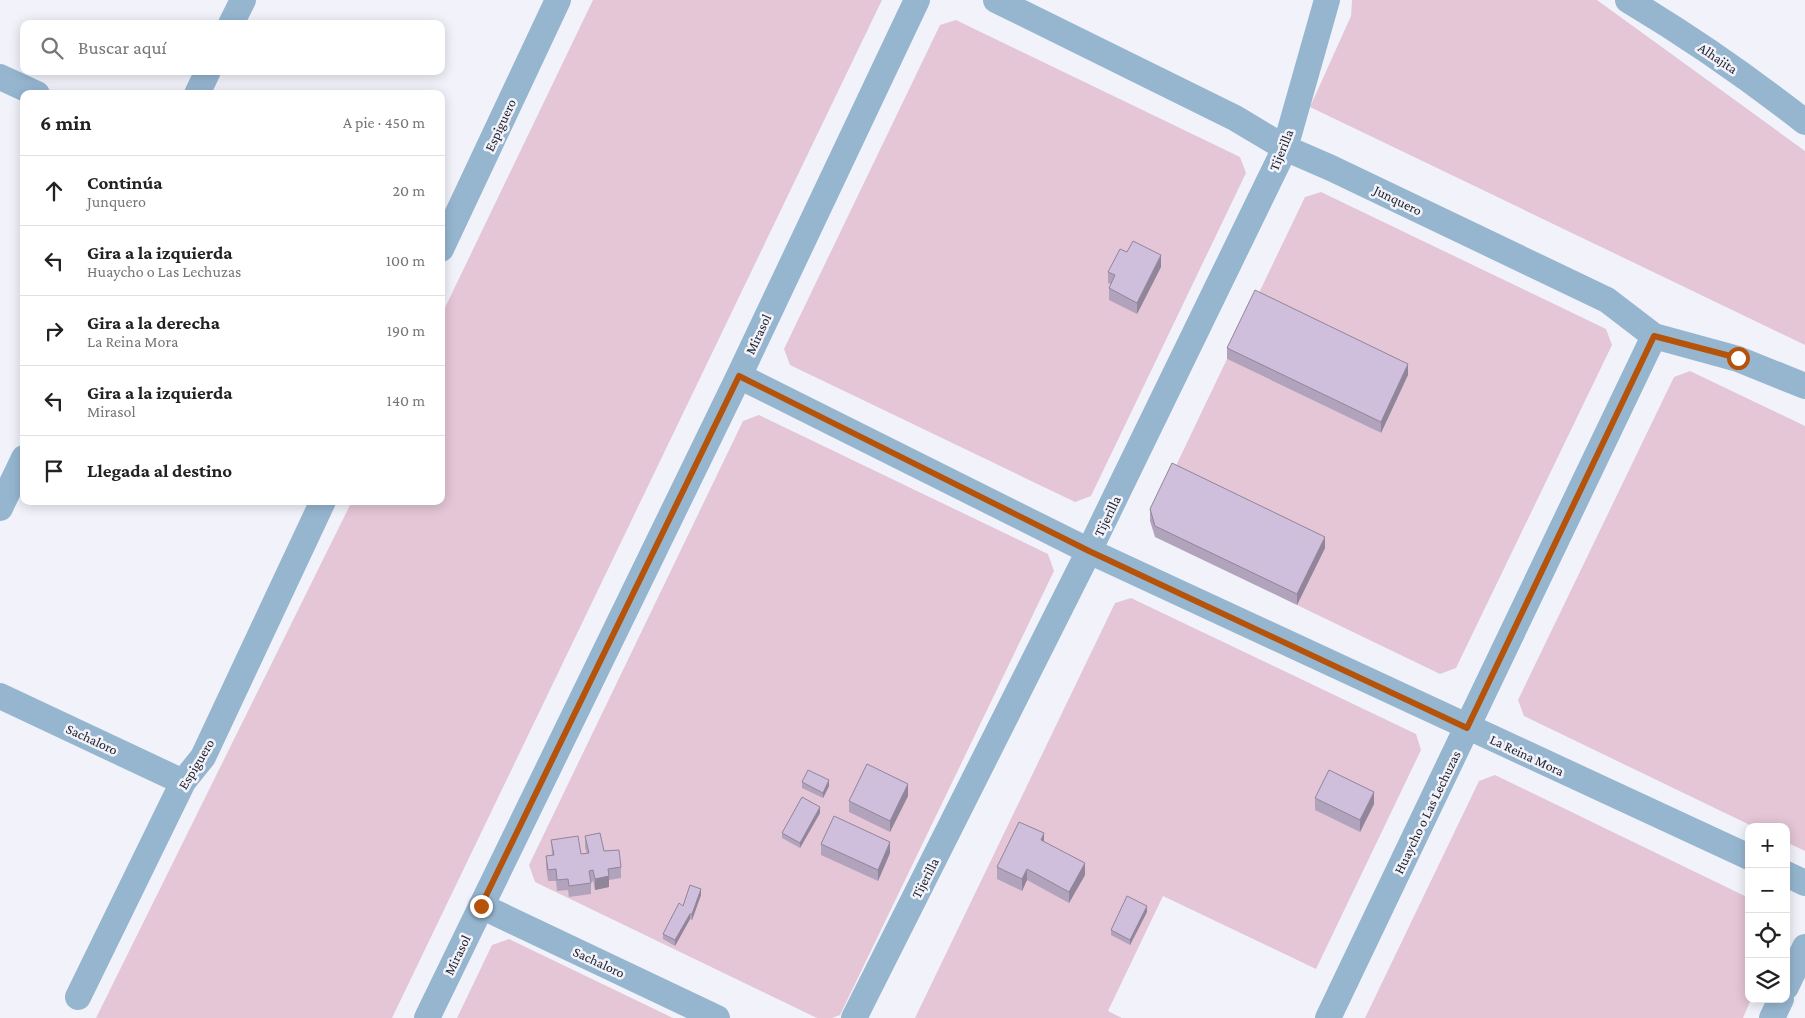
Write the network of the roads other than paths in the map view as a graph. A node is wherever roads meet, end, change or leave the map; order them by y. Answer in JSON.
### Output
{"nodes":[{"id":1,"x":243,"y":0,"type":"edge"},
{"id":2,"x":558,"y":0,"type":"edge"},
{"id":3,"x":917,"y":0,"type":"edge"},
{"id":4,"x":996,"y":0,"type":"edge"},
{"id":5,"x":1327,"y":0,"type":"edge"},
{"id":6,"x":1628,"y":0,"type":"edge"},
{"id":7,"x":233,"y":20,"type":"edge"},
{"id":8,"x":206,"y":75,"type":"edge"},
{"id":9,"x":0,"y":76,"type":"edge"},
{"id":10,"x":29,"y":90,"type":"edge"},
{"id":11,"x":199,"y":90,"type":"edge"},
{"id":12,"x":1805,"y":122,"type":"edge"},
{"id":13,"x":1285,"y":148,"type":"junction"},
{"id":14,"x":445,"y":240,"type":"edge"},
{"id":15,"x":1654,"y":336,"type":"junction"},
{"id":16,"x":739,"y":376,"type":"junction"},
{"id":17,"x":1805,"y":386,"type":"edge"},
{"id":18,"x":20,"y":466,"type":"edge"},
{"id":19,"x":321,"y":505,"type":"edge"},
{"id":20,"x":0,"y":508,"type":"edge"},
{"id":21,"x":1089,"y":551,"type":"junction"},
{"id":22,"x":0,"y":696,"type":"edge"},
{"id":23,"x":1467,"y":728,"type":"junction"},
{"id":24,"x":183,"y":782,"type":"junction"},
{"id":25,"x":1745,"y":855,"type":"edge"},
{"id":26,"x":1790,"y":876,"type":"edge"},
{"id":27,"x":1805,"y":883,"type":"edge"},
{"id":28,"x":481,"y":906,"type":"junction"},
{"id":29,"x":1805,"y":947,"type":"edge"},
{"id":30,"x":1790,"y":979,"type":"edge"},
{"id":31,"x":78,"y":998,"type":"dead end"},
{"id":32,"x":1779,"y":1003,"type":"edge"},
{"id":33,"x":427,"y":1018,"type":"edge"},
{"id":34,"x":717,"y":1018,"type":"edge"},
{"id":35,"x":854,"y":1018,"type":"edge"},
{"id":36,"x":1328,"y":1018,"type":"edge"},
{"id":37,"x":1772,"y":1018,"type":"edge"}],
"edges":[{"from":1,"to":7,"type":"street"},
{"from":2,"to":14,"type":"street","name":"Espiguero"},
{"from":3,"to":16,"type":"street","name":"Mirasol"},
{"from":4,"to":13,"type":"street","name":"Junquero"},
{"from":5,"to":13,"type":"street","name":"Tijerilla"},
{"from":6,"to":12,"type":"street","name":"Alhajita"},
{"from":8,"to":11,"type":"street"},
{"from":9,"to":10,"type":"street"},
{"from":13,"to":15,"type":"street","name":"Junquero"},
{"from":13,"to":21,"type":"street","name":"Tijerilla"},
{"from":15,"to":17,"type":"street","name":"Junquero"},
{"from":15,"to":23,"type":"street","name":"Huaycho o Las Lechuzas"},
{"from":16,"to":21,"type":"street","name":"La Reina Mora"},
{"from":16,"to":28,"type":"street","name":"Mirasol"},
{"from":18,"to":20,"type":"street"},
{"from":19,"to":24,"type":"street","name":"Espiguero"},
{"from":21,"to":23,"type":"street","name":"La Reina Mora"},
{"from":21,"to":35,"type":"street","name":"Tijerilla"},
{"from":22,"to":24,"type":"street","name":"Sachaloro"},
{"from":23,"to":25,"type":"street","name":"La Reina Mora"},
{"from":23,"to":36,"type":"street","name":"Huaycho o Las Lechuzas"},
{"from":24,"to":31,"type":"street","name":"Espiguero"},
{"from":26,"to":27,"type":"street"},
{"from":28,"to":33,"type":"street","name":"Mirasol"},
{"from":28,"to":34,"type":"street","name":"Sachaloro"},
{"from":29,"to":30,"type":"street"},
{"from":32,"to":37,"type":"street"}]}
